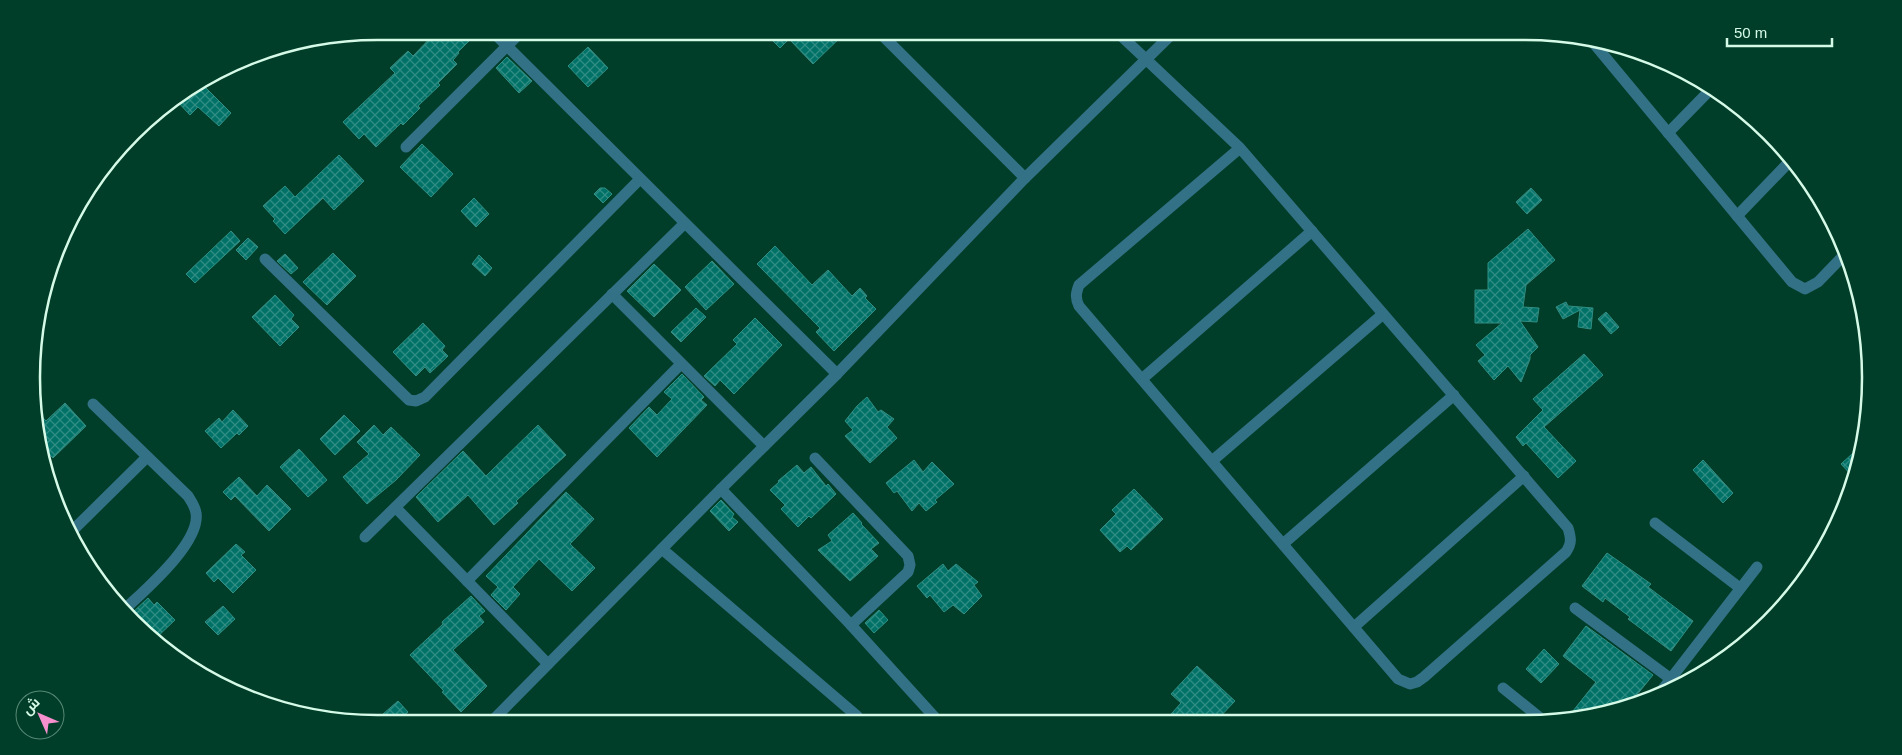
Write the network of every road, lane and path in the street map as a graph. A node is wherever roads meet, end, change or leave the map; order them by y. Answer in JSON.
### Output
{"nodes":[{"id":1,"x":501,"y":40,"type":"edge"},
{"id":2,"x":513,"y":40,"type":"edge"},
{"id":3,"x":887,"y":40,"type":"edge"},
{"id":4,"x":1126,"y":40,"type":"edge"},
{"id":5,"x":1166,"y":40,"type":"edge"},
{"id":6,"x":507,"y":46,"type":"junction"},
{"id":7,"x":1598,"y":48,"type":"edge"},
{"id":8,"x":1600,"y":51,"type":"joint"},
{"id":9,"x":1146,"y":59,"type":"junction"},
{"id":10,"x":1707,"y":94,"type":"edge"},
{"id":11,"x":1668,"y":133,"type":"junction"},
{"id":12,"x":406,"y":148,"type":"dead end"},
{"id":13,"x":1240,"y":148,"type":"junction"},
{"id":14,"x":1786,"y":165,"type":"edge"},
{"id":15,"x":1025,"y":178,"type":"junction"},
{"id":16,"x":640,"y":179,"type":"junction"},
{"id":17,"x":1737,"y":216,"type":"junction"},
{"id":18,"x":684,"y":224,"type":"junction"},
{"id":19,"x":1312,"y":231,"type":"junction"},
{"id":20,"x":265,"y":259,"type":"dead end"},
{"id":21,"x":1840,"y":259,"type":"edge"},
{"id":22,"x":612,"y":294,"type":"junction"},
{"id":23,"x":1383,"y":314,"type":"junction"},
{"id":24,"x":681,"y":364,"type":"junction"},
{"id":25,"x":837,"y":374,"type":"junction"},
{"id":26,"x":1142,"y":379,"type":"junction"},
{"id":27,"x":1454,"y":395,"type":"junction"},
{"id":28,"x":92,"y":404,"type":"dead end"},
{"id":29,"x":764,"y":446,"type":"junction"},
{"id":30,"x":147,"y":457,"type":"junction"},
{"id":31,"x":815,"y":458,"type":"dead end"},
{"id":32,"x":1212,"y":461,"type":"junction"},
{"id":33,"x":1524,"y":476,"type":"junction"},
{"id":34,"x":721,"y":489,"type":"junction"},
{"id":35,"x":396,"y":508,"type":"junction"},
{"id":36,"x":1655,"y":523,"type":"dead end"},
{"id":37,"x":75,"y":528,"type":"edge"},
{"id":38,"x":365,"y":537,"type":"dead end"},
{"id":39,"x":1283,"y":544,"type":"junction"},
{"id":40,"x":662,"y":549,"type":"junction"},
{"id":41,"x":1757,"y":567,"type":"dead end"},
{"id":42,"x":467,"y":581,"type":"junction"},
{"id":43,"x":1740,"y":588,"type":"junction"},
{"id":44,"x":129,"y":605,"type":"edge"},
{"id":45,"x":1575,"y":608,"type":"dead end"},
{"id":46,"x":851,"y":625,"type":"junction"},
{"id":47,"x":1354,"y":626,"type":"junction"},
{"id":48,"x":548,"y":664,"type":"junction"},
{"id":49,"x":1671,"y":679,"type":"junction"},
{"id":50,"x":1668,"y":683,"type":"edge"},
{"id":51,"x":1503,"y":688,"type":"dead end"},
{"id":52,"x":1536,"y":714,"type":"edge"},
{"id":53,"x":499,"y":715,"type":"edge"},
{"id":54,"x":856,"y":715,"type":"edge"},
{"id":55,"x":933,"y":715,"type":"edge"}],
"edges":[{"from":1,"to":6,"type":"street"},
{"from":2,"to":6,"type":"street"},
{"from":3,"to":15,"type":"street"},
{"from":4,"to":9,"type":"street"},
{"from":5,"to":9,"type":"street"},
{"from":6,"to":12,"type":"street"},
{"from":6,"to":16,"type":"street"},
{"from":7,"to":8,"type":"street"},
{"from":8,"to":11,"type":"street"},
{"from":9,"to":13,"type":"street"},
{"from":9,"to":15,"type":"street"},
{"from":10,"to":11,"type":"street"},
{"from":11,"to":17,"type":"street"},
{"from":13,"to":19,"type":"street"},
{"from":13,"to":26,"type":"street"},
{"from":14,"to":17,"type":"street"},
{"from":15,"to":25,"type":"street"},
{"from":16,"to":18,"type":"street"},
{"from":16,"to":20,"type":"street"},
{"from":17,"to":21,"type":"street"},
{"from":18,"to":22,"type":"street"},
{"from":18,"to":25,"type":"street"},
{"from":19,"to":23,"type":"street"},
{"from":19,"to":26,"type":"street"},
{"from":22,"to":24,"type":"street"},
{"from":22,"to":35,"type":"street"},
{"from":23,"to":27,"type":"street"},
{"from":23,"to":32,"type":"street"},
{"from":24,"to":29,"type":"street"},
{"from":24,"to":42,"type":"street"},
{"from":25,"to":29,"type":"street"},
{"from":26,"to":32,"type":"street"},
{"from":27,"to":33,"type":"street"},
{"from":27,"to":39,"type":"street"},
{"from":28,"to":30,"type":"street"},
{"from":29,"to":34,"type":"street"},
{"from":30,"to":37,"type":"street"},
{"from":30,"to":44,"type":"street"},
{"from":31,"to":46,"type":"street"},
{"from":32,"to":39,"type":"street"},
{"from":33,"to":47,"type":"street"},
{"from":33,"to":47,"type":"street"},
{"from":34,"to":40,"type":"street"},
{"from":34,"to":46,"type":"street"},
{"from":35,"to":38,"type":"street"},
{"from":35,"to":42,"type":"street"},
{"from":36,"to":43,"type":"street"},
{"from":39,"to":47,"type":"street"},
{"from":40,"to":48,"type":"street"},
{"from":40,"to":54,"type":"street"},
{"from":41,"to":43,"type":"street"},
{"from":42,"to":48,"type":"street"},
{"from":43,"to":49,"type":"street"},
{"from":45,"to":49,"type":"street"},
{"from":46,"to":55,"type":"street"},
{"from":48,"to":53,"type":"street"},
{"from":49,"to":50,"type":"street"},
{"from":51,"to":52,"type":"street"}]}
